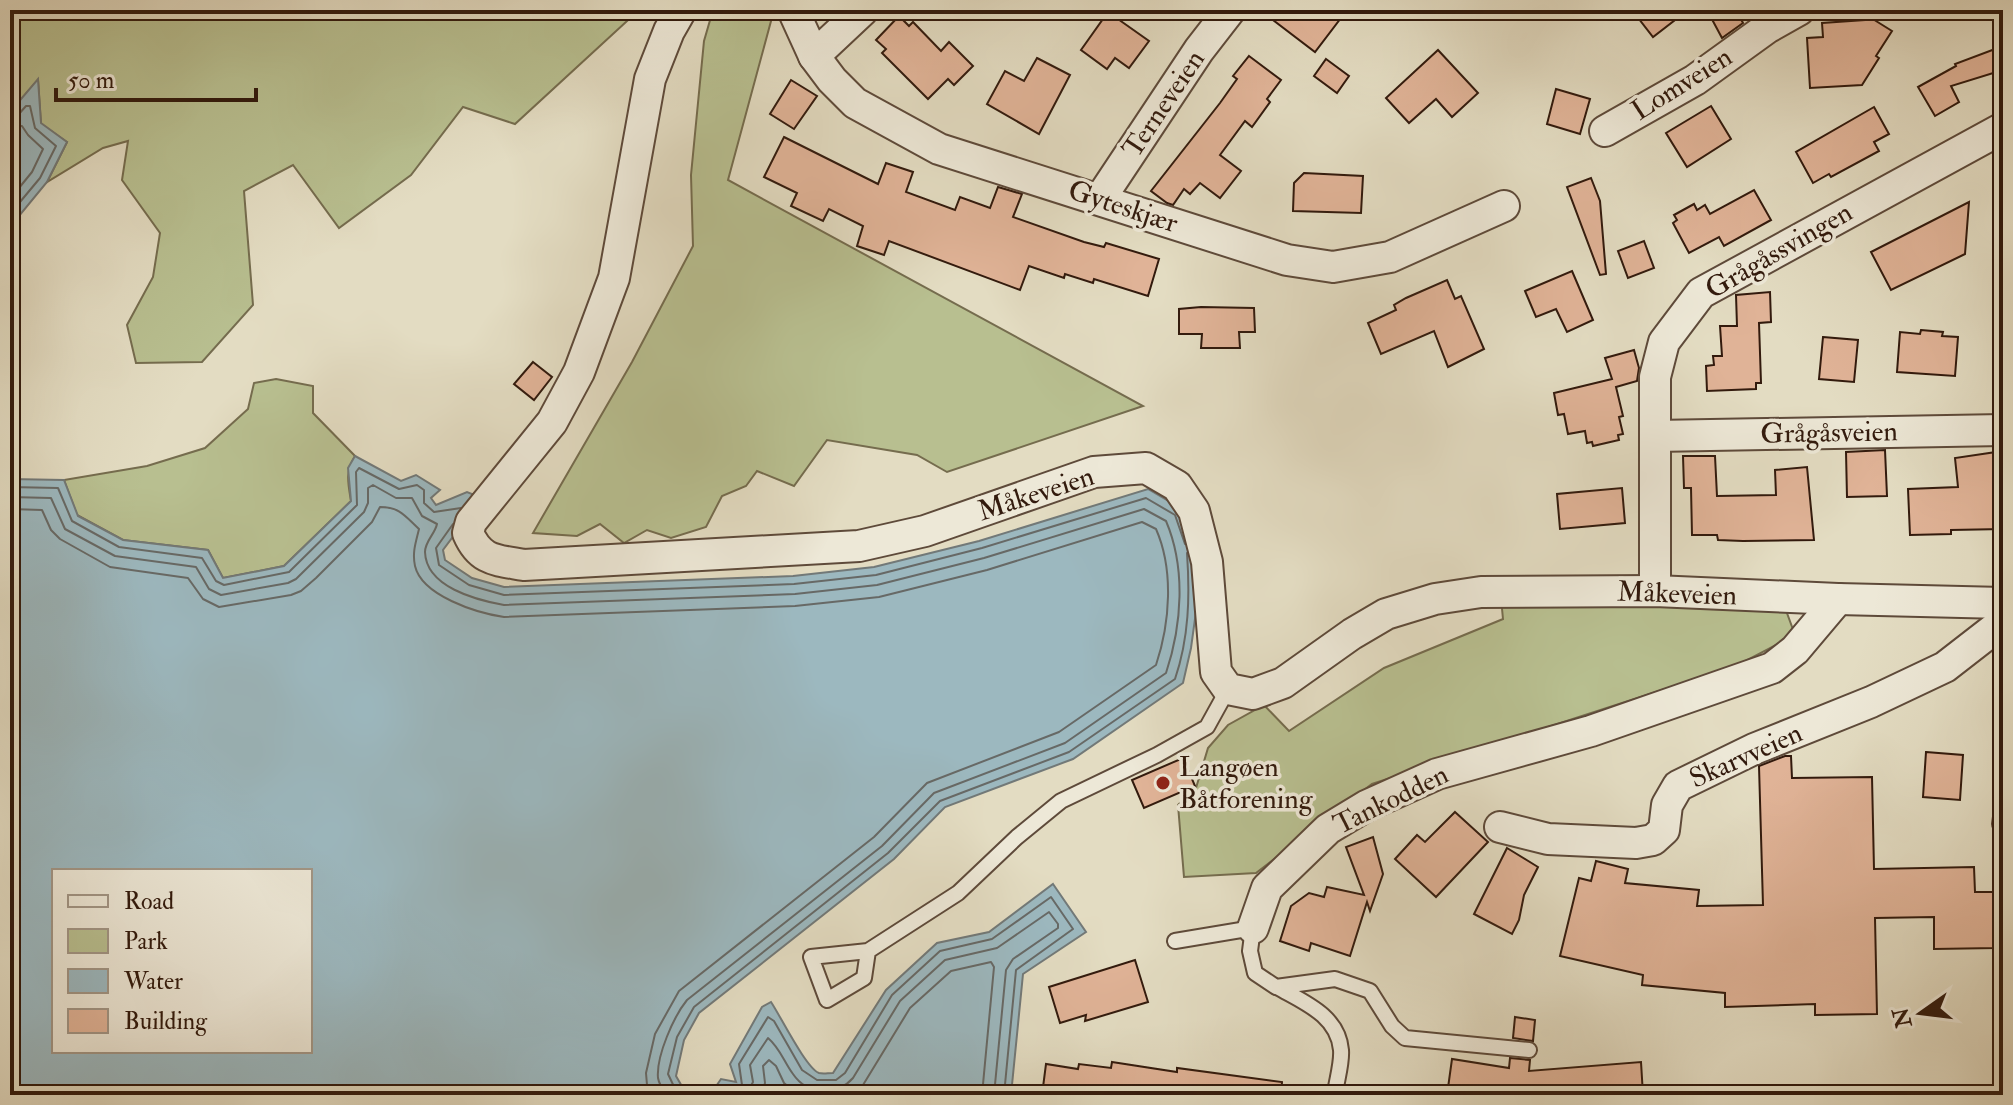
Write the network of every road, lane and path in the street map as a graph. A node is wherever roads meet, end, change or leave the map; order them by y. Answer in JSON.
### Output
{"nodes":[{"id":1,"x":681,"y":10,"type":"edge"},
{"id":2,"x":793,"y":10,"type":"edge"},
{"id":3,"x":863,"y":10,"type":"edge"},
{"id":4,"x":1230,"y":10,"type":"edge"},
{"id":5,"x":1799,"y":10,"type":"edge"},
{"id":6,"x":814,"y":56,"type":"junction"},
{"id":7,"x":2003,"y":128,"type":"edge"},
{"id":8,"x":1605,"y":131,"type":"dead end"},
{"id":9,"x":1100,"y":199,"type":"junction"},
{"id":10,"x":1504,"y":206,"type":"dead end"},
{"id":11,"x":2003,"y":430,"type":"edge"},
{"id":12,"x":1655,"y":436,"type":"junction"},
{"id":13,"x":1655,"y":591,"type":"junction"},
{"id":14,"x":1838,"y":599,"type":"junction"},
{"id":15,"x":2003,"y":603,"type":"edge"},
{"id":16,"x":2003,"y":622,"type":"edge"},
{"id":17,"x":1228,"y":689,"type":"junction"},
{"id":18,"x":2003,"y":803,"type":"edge"},
{"id":19,"x":2000,"y":824,"type":"dead end"},
{"id":20,"x":1500,"y":827,"type":"dead end"},
{"id":21,"x":1253,"y":928,"type":"junction"},
{"id":22,"x":1175,"y":941,"type":"dead end"},
{"id":23,"x":868,"y":951,"type":"dead end"},
{"id":24,"x":1276,"y":987,"type":"junction"},
{"id":25,"x":1529,"y":1050,"type":"dead end"},
{"id":26,"x":1336,"y":1087,"type":"dead end"}],
"edges":[{"from":1,"to":17,"type":"street","name":"Måkeveien"},
{"from":2,"to":6,"type":"street","name":"Gyteskjær"},
{"from":3,"to":6,"type":"street"},
{"from":4,"to":9,"type":"street","name":"Terneveien"},
{"from":5,"to":8,"type":"street","name":"Lomveien"},
{"from":6,"to":9,"type":"street","name":"Gyteskjær"},
{"from":7,"to":12,"type":"street","name":"Grågåssvingen"},
{"from":9,"to":10,"type":"street","name":"Gyteskjær"},
{"from":11,"to":12,"type":"street","name":"Grågåsveien"},
{"from":12,"to":13,"type":"street","name":"Grågåssvingen"},
{"from":13,"to":14,"type":"street","name":"Måkeveien"},
{"from":13,"to":17,"type":"street","name":"Måkeveien"},
{"from":14,"to":15,"type":"street","name":"Måkeveien"},
{"from":14,"to":21,"type":"street","name":"Tankodden"},
{"from":16,"to":20,"type":"street","name":"Skarvveien"},
{"from":17,"to":23,"type":"lane"},
{"from":18,"to":19,"type":"lane"},
{"from":21,"to":22,"type":"lane"},
{"from":21,"to":24,"type":"lane","name":"Tankodden"},
{"from":24,"to":25,"type":"lane"},
{"from":24,"to":26,"type":"lane"}]}
